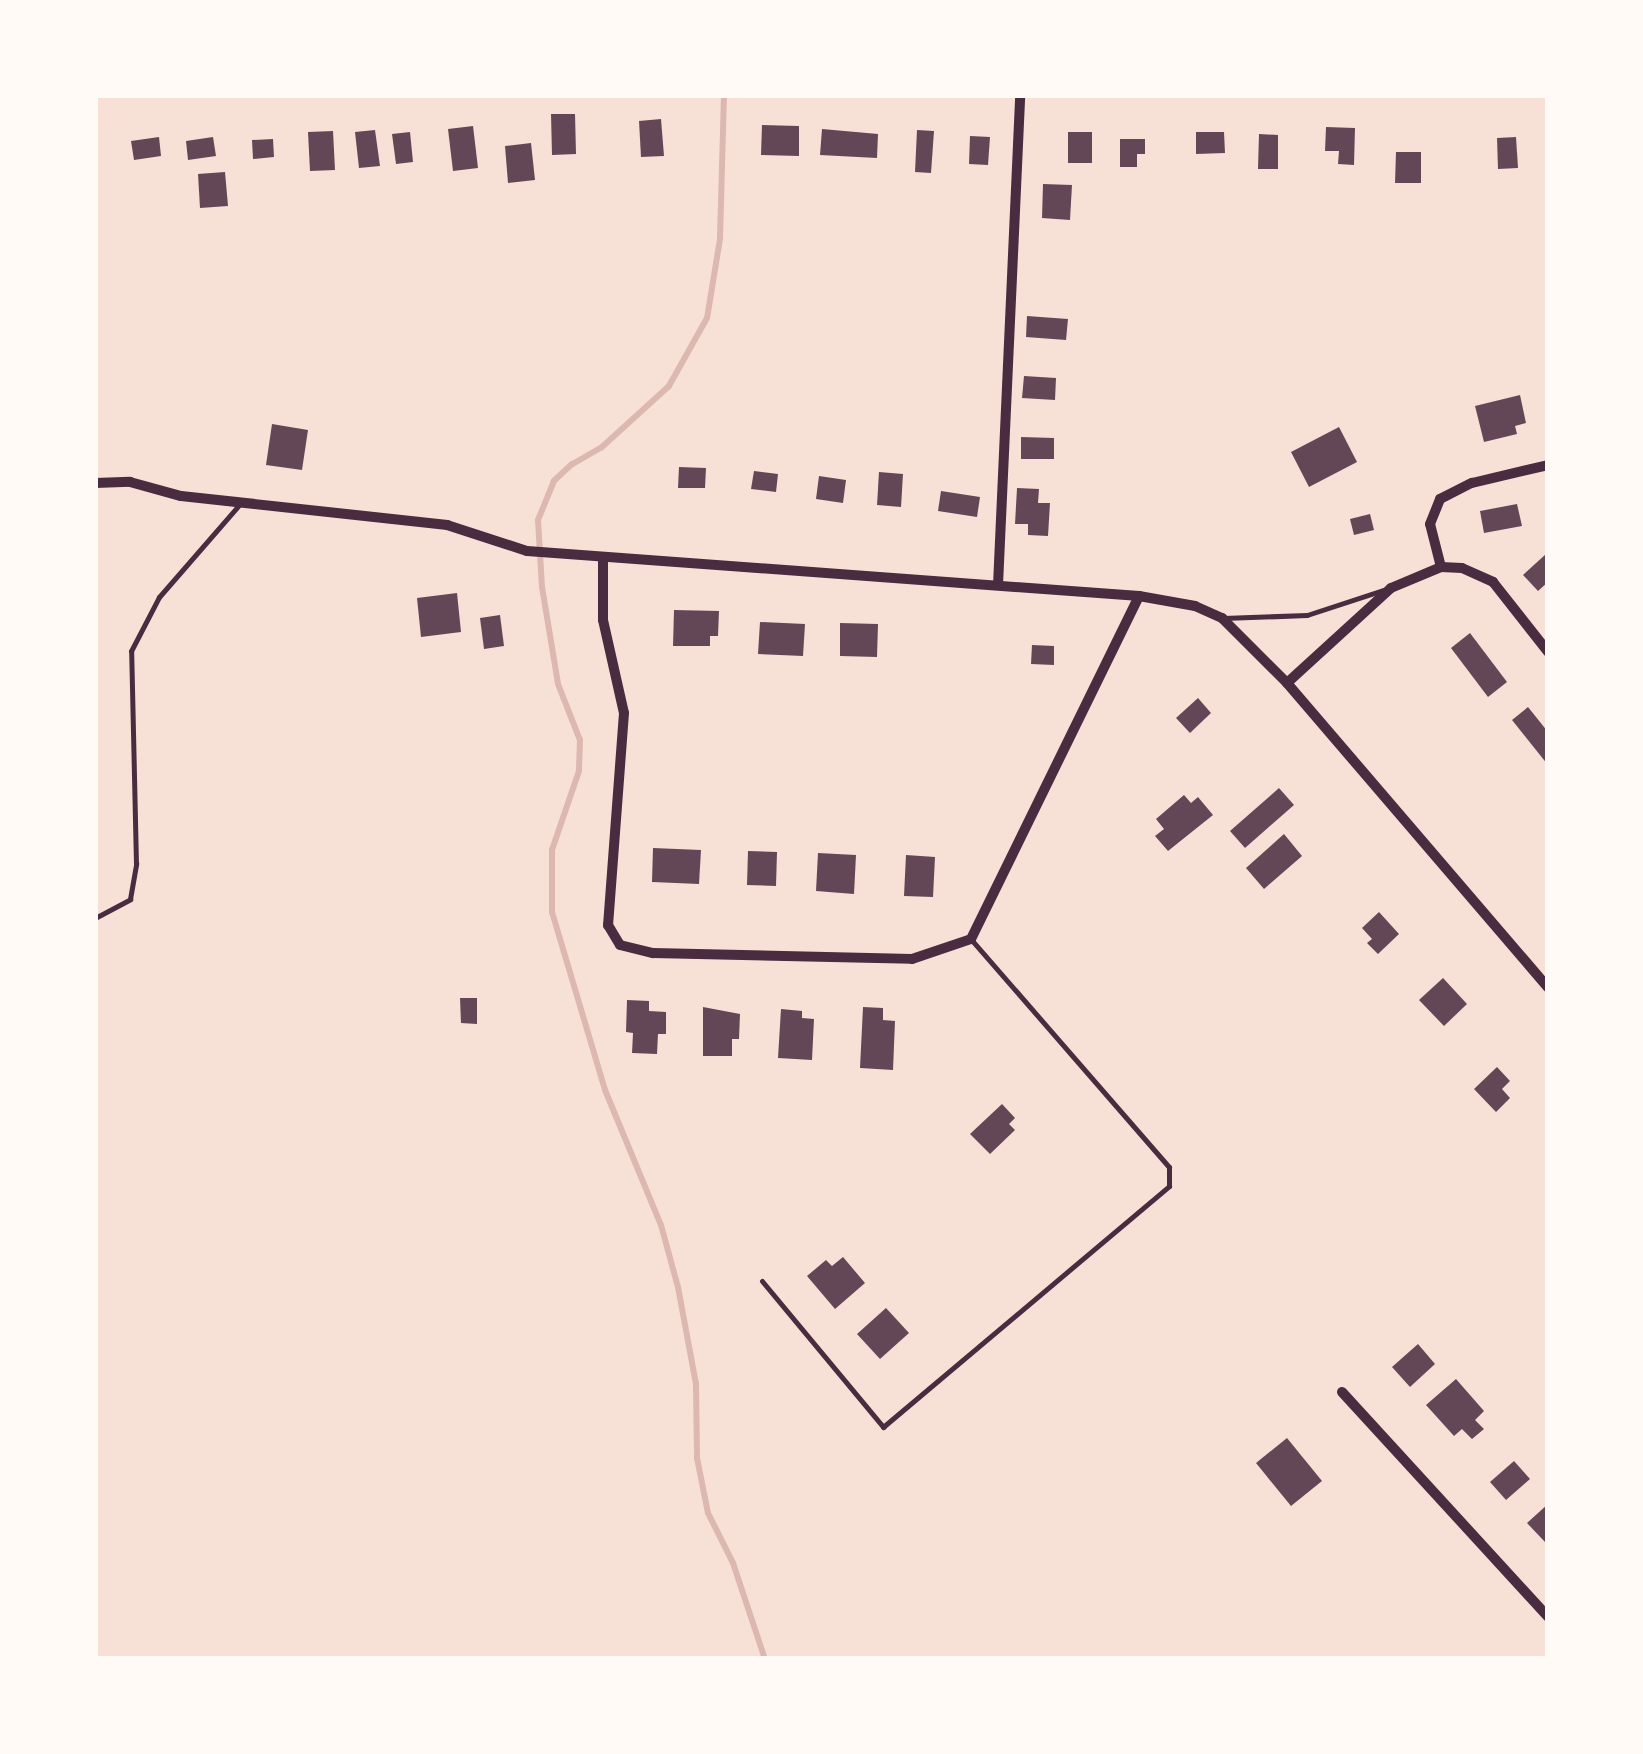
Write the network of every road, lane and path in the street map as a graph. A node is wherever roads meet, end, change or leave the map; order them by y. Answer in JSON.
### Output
{"nodes":[{"id":1,"x":1020,"y":95,"type":"edge"},
{"id":2,"x":1548,"y":465,"type":"edge"},
{"id":3,"x":95,"y":483,"type":"edge"},
{"id":4,"x":241,"y":503,"type":"junction"},
{"id":5,"x":603,"y":559,"type":"junction"},
{"id":6,"x":1441,"y":567,"type":"junction"},
{"id":7,"x":998,"y":585,"type":"junction"},
{"id":8,"x":1391,"y":588,"type":"junction"},
{"id":9,"x":1138,"y":596,"type":"junction"},
{"id":10,"x":1222,"y":618,"type":"junction"},
{"id":11,"x":1548,"y":652,"type":"edge"},
{"id":12,"x":1287,"y":684,"type":"junction"},
{"id":13,"x":95,"y":918,"type":"edge"},
{"id":14,"x":972,"y":939,"type":"junction"},
{"id":15,"x":1548,"y":988,"type":"edge"},
{"id":16,"x":762,"y":1282,"type":"dead end"},
{"id":17,"x":1342,"y":1392,"type":"dead end"},
{"id":18,"x":1548,"y":1617,"type":"edge"}],
"edges":[{"from":1,"to":7,"type":"street"},
{"from":2,"to":6,"type":"street"},
{"from":3,"to":4,"type":"street"},
{"from":4,"to":5,"type":"street"},
{"from":4,"to":13,"type":"lane"},
{"from":5,"to":7,"type":"street"},
{"from":5,"to":14,"type":"street"},
{"from":6,"to":8,"type":"street"},
{"from":6,"to":11,"type":"street"},
{"from":7,"to":9,"type":"street"},
{"from":8,"to":10,"type":"lane"},
{"from":8,"to":12,"type":"street"},
{"from":9,"to":10,"type":"street"},
{"from":9,"to":14,"type":"street"},
{"from":10,"to":12,"type":"street"},
{"from":12,"to":15,"type":"street"},
{"from":14,"to":16,"type":"lane"},
{"from":17,"to":18,"type":"street"}]}
